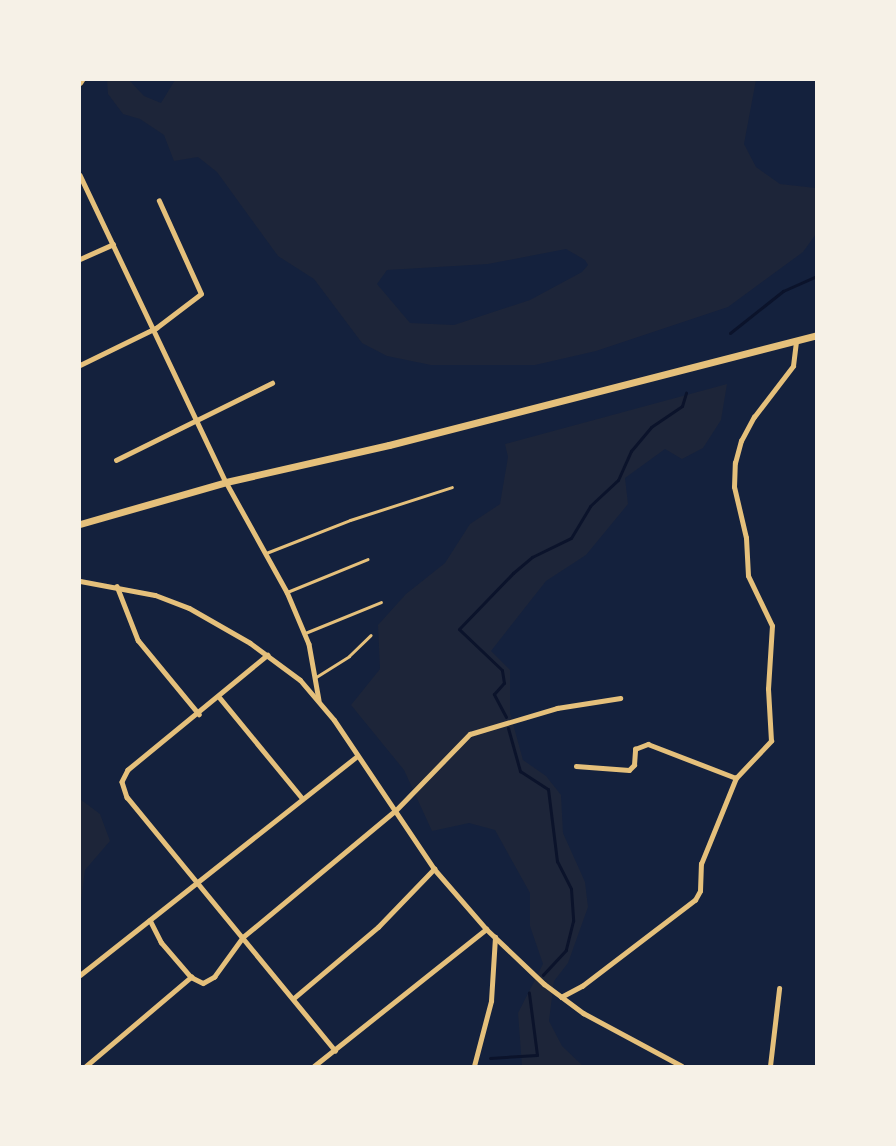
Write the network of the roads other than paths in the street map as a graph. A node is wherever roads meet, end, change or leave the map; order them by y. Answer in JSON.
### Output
{"nodes":[{"id":1,"x":80,"y":176,"type":"edge"},
{"id":2,"x":159,"y":201,"type":"dead end"},
{"id":3,"x":113,"y":244,"type":"junction"},
{"id":4,"x":80,"y":260,"type":"edge"},
{"id":5,"x":156,"y":328,"type":"junction"},
{"id":6,"x":816,"y":335,"type":"edge"},
{"id":7,"x":796,"y":341,"type":"junction"},
{"id":8,"x":80,"y":365,"type":"edge"},
{"id":9,"x":272,"y":383,"type":"dead end"},
{"id":10,"x":199,"y":418,"type":"junction"},
{"id":11,"x":116,"y":460,"type":"dead end"},
{"id":12,"x":226,"y":482,"type":"junction"},
{"id":13,"x":452,"y":487,"type":"dead end"},
{"id":14,"x":80,"y":524,"type":"edge"},
{"id":15,"x":266,"y":553,"type":"junction"},
{"id":16,"x":368,"y":560,"type":"dead end"},
{"id":17,"x":80,"y":581,"type":"edge"},
{"id":18,"x":117,"y":586,"type":"junction"},
{"id":19,"x":287,"y":592,"type":"junction"},
{"id":20,"x":381,"y":602,"type":"dead end"},
{"id":21,"x":305,"y":633,"type":"junction"},
{"id":22,"x":370,"y":635,"type":"dead end"},
{"id":23,"x":268,"y":655,"type":"junction"},
{"id":24,"x":316,"y":677,"type":"junction"},
{"id":25,"x":220,"y":698,"type":"junction"},
{"id":26,"x":620,"y":698,"type":"dead end"},
{"id":27,"x":319,"y":700,"type":"junction"},
{"id":28,"x":200,"y":714,"type":"junction"},
{"id":29,"x":357,"y":756,"type":"junction"},
{"id":30,"x":576,"y":766,"type":"dead end"},
{"id":31,"x":736,"y":778,"type":"junction"},
{"id":32,"x":302,"y":798,"type":"junction"},
{"id":33,"x":395,"y":811,"type":"junction"},
{"id":34,"x":434,"y":868,"type":"junction"},
{"id":35,"x":197,"y":880,"type":"junction"},
{"id":36,"x":150,"y":920,"type":"junction"},
{"id":37,"x":486,"y":929,"type":"junction"},
{"id":38,"x":243,"y":937,"type":"junction"},
{"id":39,"x":495,"y":938,"type":"junction"},
{"id":40,"x":80,"y":975,"type":"edge"},
{"id":41,"x":191,"y":977,"type":"junction"},
{"id":42,"x":779,"y":989,"type":"dead end"},
{"id":43,"x":561,"y":997,"type":"junction"},
{"id":44,"x":294,"y":998,"type":"junction"},
{"id":45,"x":335,"y":1050,"type":"junction"},
{"id":46,"x":86,"y":1066,"type":"edge"},
{"id":47,"x":315,"y":1066,"type":"edge"},
{"id":48,"x":474,"y":1066,"type":"edge"},
{"id":49,"x":682,"y":1066,"type":"edge"},
{"id":50,"x":770,"y":1066,"type":"edge"}],
"edges":[{"from":1,"to":3,"type":"street"},
{"from":2,"to":5,"type":"street"},
{"from":3,"to":4,"type":"street"},
{"from":3,"to":5,"type":"street"},
{"from":5,"to":8,"type":"street"},
{"from":5,"to":10,"type":"street"},
{"from":6,"to":7,"type":"main road"},
{"from":7,"to":12,"type":"main road"},
{"from":7,"to":31,"type":"street"},
{"from":9,"to":10,"type":"street"},
{"from":10,"to":11,"type":"street"},
{"from":10,"to":12,"type":"street"},
{"from":12,"to":14,"type":"main road"},
{"from":12,"to":15,"type":"street"},
{"from":13,"to":15,"type":"street"},
{"from":15,"to":19,"type":"street"},
{"from":16,"to":19,"type":"street"},
{"from":17,"to":18,"type":"street"},
{"from":18,"to":23,"type":"street"},
{"from":18,"to":28,"type":"street"},
{"from":19,"to":21,"type":"street"},
{"from":20,"to":21,"type":"street"},
{"from":21,"to":24,"type":"street"},
{"from":22,"to":24,"type":"street"},
{"from":23,"to":25,"type":"street"},
{"from":23,"to":27,"type":"street"},
{"from":24,"to":27,"type":"street"},
{"from":25,"to":28,"type":"street"},
{"from":25,"to":32,"type":"street"},
{"from":26,"to":33,"type":"street"},
{"from":27,"to":29,"type":"street"},
{"from":28,"to":35,"type":"street"},
{"from":29,"to":32,"type":"street"},
{"from":29,"to":33,"type":"street"},
{"from":30,"to":31,"type":"street"},
{"from":31,"to":43,"type":"street"},
{"from":32,"to":35,"type":"street"},
{"from":33,"to":34,"type":"street"},
{"from":33,"to":38,"type":"street"},
{"from":34,"to":37,"type":"street"},
{"from":34,"to":44,"type":"street"},
{"from":35,"to":36,"type":"street"},
{"from":35,"to":38,"type":"street"},
{"from":36,"to":40,"type":"street"},
{"from":36,"to":41,"type":"street"},
{"from":37,"to":39,"type":"street"},
{"from":37,"to":45,"type":"street"},
{"from":38,"to":41,"type":"street"},
{"from":38,"to":44,"type":"street"},
{"from":39,"to":43,"type":"street"},
{"from":39,"to":48,"type":"street"},
{"from":41,"to":46,"type":"street"},
{"from":42,"to":50,"type":"street"},
{"from":43,"to":49,"type":"street"},
{"from":44,"to":45,"type":"street"},
{"from":45,"to":47,"type":"street"}]}
